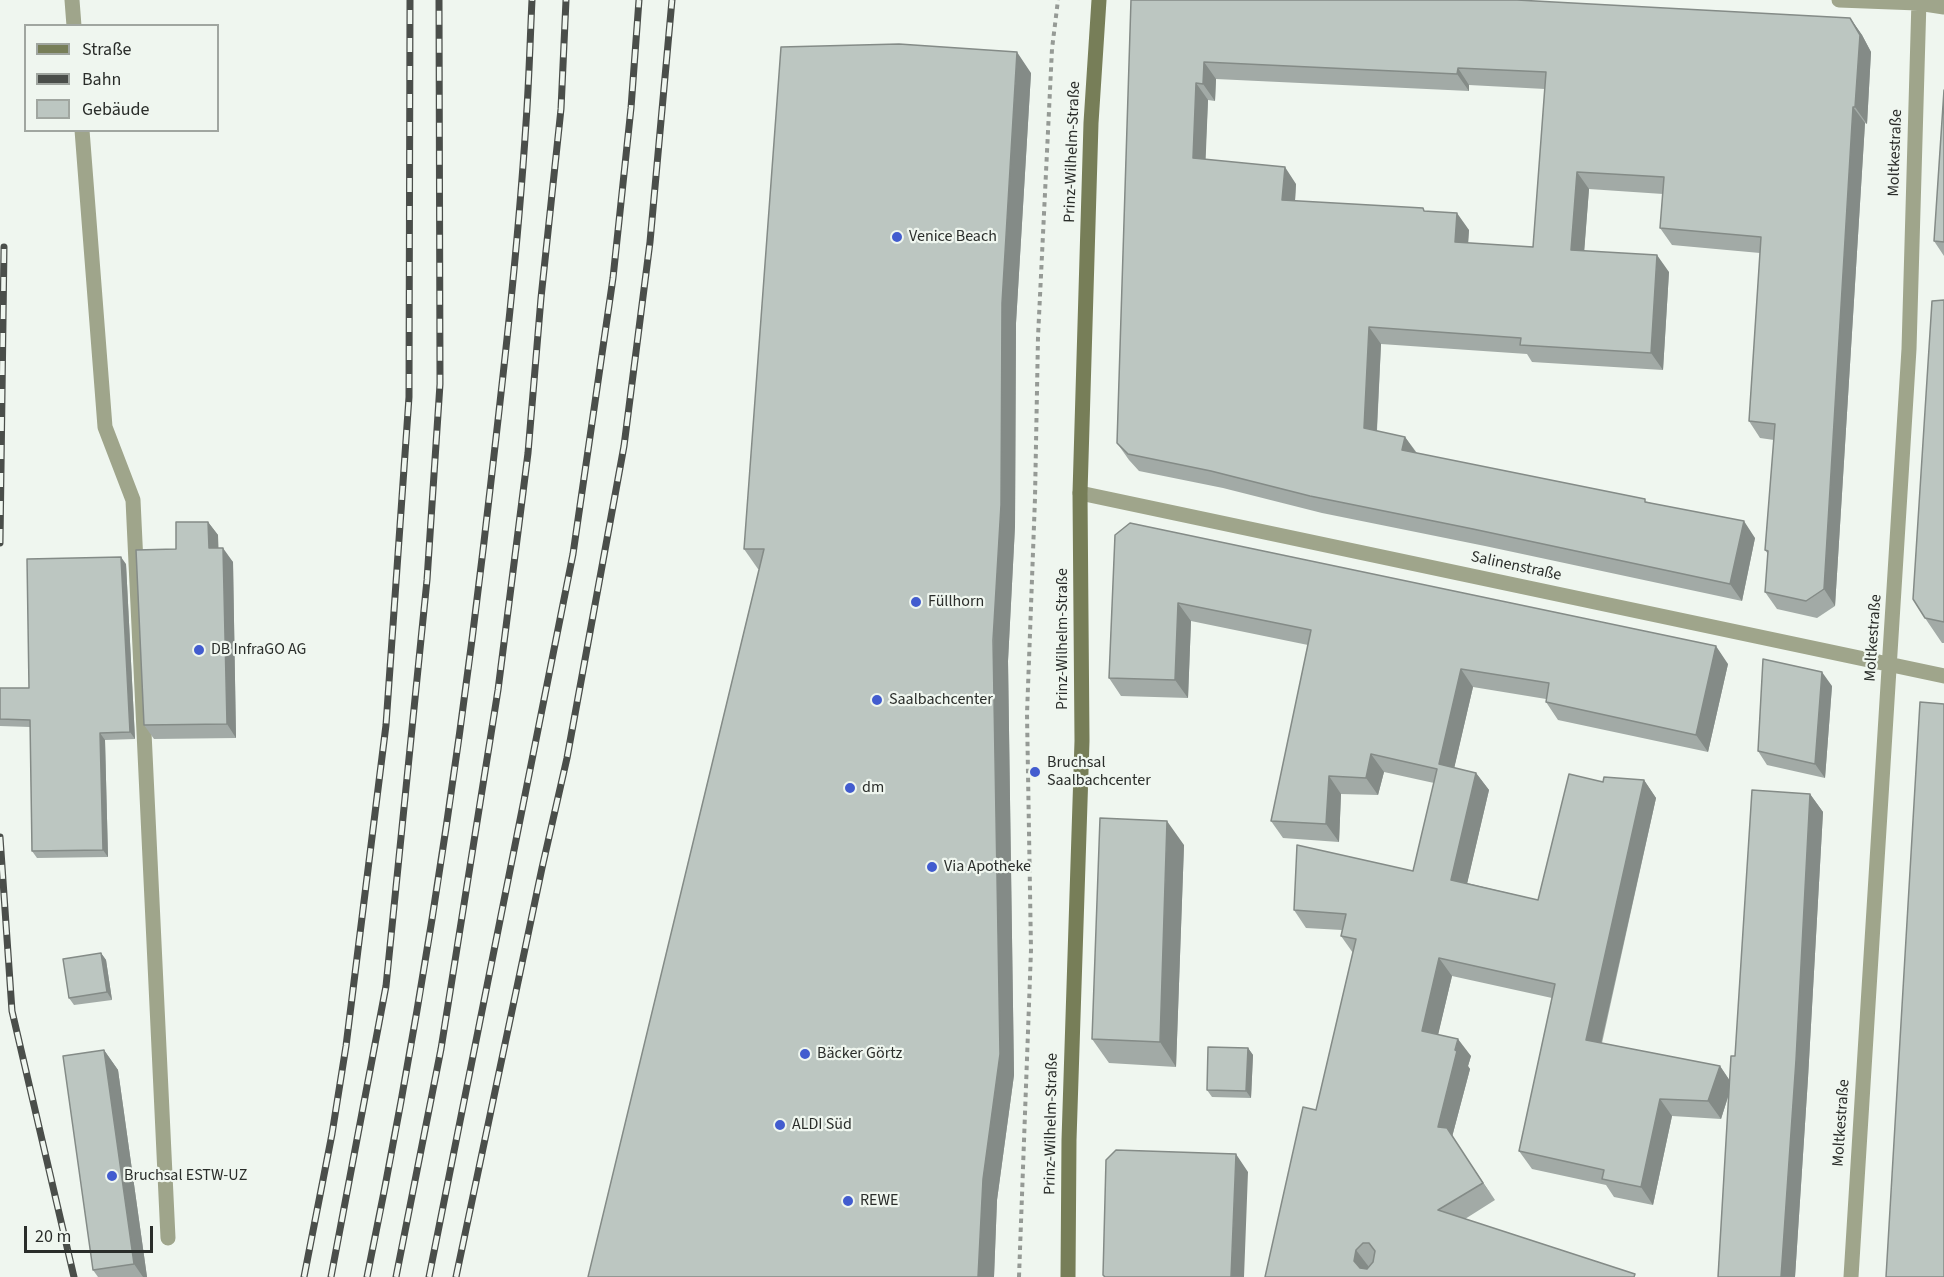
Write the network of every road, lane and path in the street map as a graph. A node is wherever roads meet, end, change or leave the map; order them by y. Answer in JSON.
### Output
{"nodes":[{"id":1,"x":72,"y":0,"type":"edge"},
{"id":2,"x":1058,"y":0,"type":"edge"},
{"id":3,"x":1099,"y":0,"type":"edge"},
{"id":4,"x":1839,"y":0,"type":"edge"},
{"id":5,"x":1918,"y":2,"type":"edge"},
{"id":6,"x":1944,"y":7,"type":"edge"},
{"id":7,"x":74,"y":24,"type":"edge"},
{"id":8,"x":82,"y":132,"type":"edge"},
{"id":9,"x":1080,"y":493,"type":"junction"},
{"id":10,"x":1890,"y":665,"type":"junction"},
{"id":11,"x":1944,"y":676,"type":"edge"},
{"id":12,"x":168,"y":1238,"type":"dead end"},
{"id":13,"x":1019,"y":1277,"type":"edge"},
{"id":14,"x":1068,"y":1277,"type":"edge"},
{"id":15,"x":1851,"y":1277,"type":"edge"}],
"edges":[{"from":1,"to":7,"type":"street"},
{"from":2,"to":13,"type":"path"},
{"from":3,"to":9,"type":"street","name":"Prinz-Wilhelm-Straße"},
{"from":4,"to":5,"type":"street"},
{"from":5,"to":6,"type":"street"},
{"from":5,"to":10,"type":"street","name":"Moltkestraße"},
{"from":8,"to":12,"type":"street"},
{"from":9,"to":10,"type":"street","name":"Salinenstraße"},
{"from":9,"to":14,"type":"street","name":"Prinz-Wilhelm-Straße"},
{"from":10,"to":11,"type":"street","name":"Salinenstraße"},
{"from":10,"to":15,"type":"street","name":"Moltkestraße"}]}
